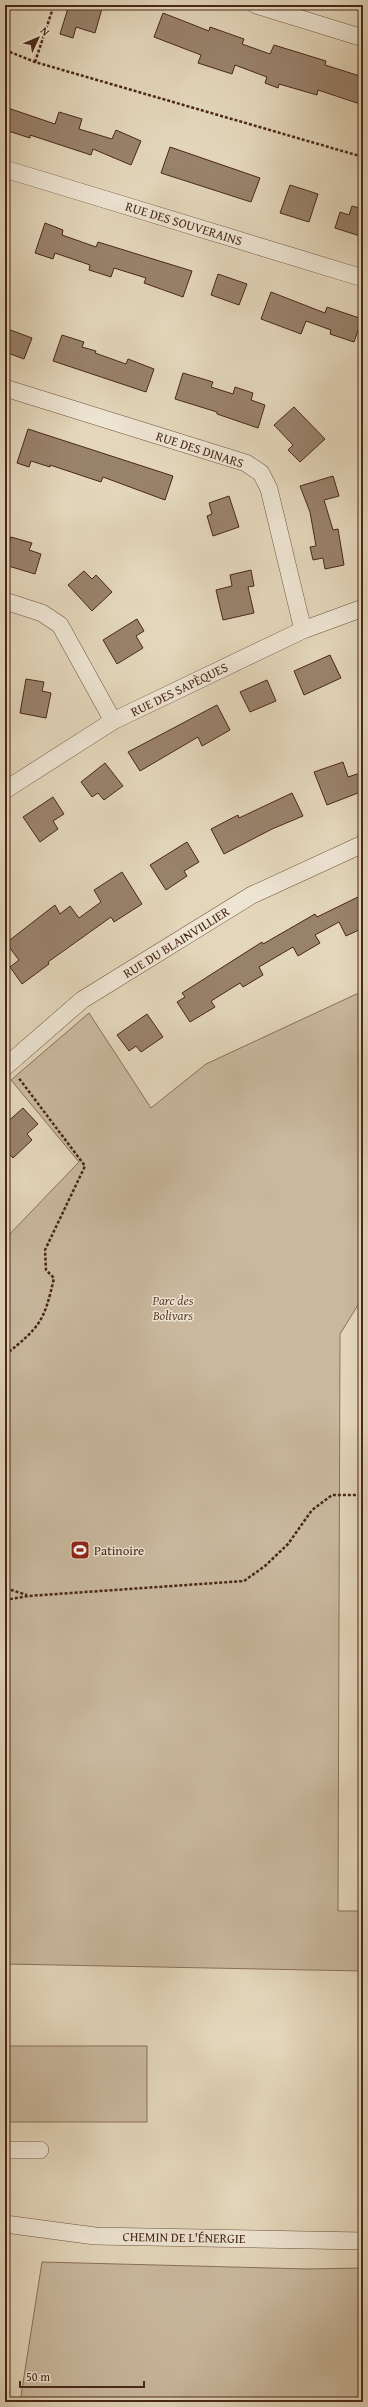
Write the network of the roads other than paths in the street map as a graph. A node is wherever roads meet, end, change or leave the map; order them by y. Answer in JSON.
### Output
{"nodes":[{"id":1,"x":262,"y":6,"type":"edge"},
{"id":2,"x":363,"y":38,"type":"edge"},
{"id":3,"x":5,"y":169,"type":"edge"},
{"id":4,"x":363,"y":278,"type":"edge"},
{"id":5,"x":5,"y":388,"type":"edge"},
{"id":6,"x":5,"y":601,"type":"edge"},
{"id":7,"x":363,"y":608,"type":"edge"},
{"id":8,"x":303,"y":630,"type":"junction"},
{"id":9,"x":113,"y":721,"type":"junction"},
{"id":10,"x":5,"y":790,"type":"edge"},
{"id":11,"x":363,"y":844,"type":"edge"},
{"id":12,"x":7,"y":1066,"type":"edge"},
{"id":13,"x":5,"y":2150,"type":"edge"},
{"id":14,"x":40,"y":2150,"type":"dead end"},
{"id":15,"x":5,"y":2224,"type":"edge"},
{"id":16,"x":363,"y":2241,"type":"edge"}],
"edges":[{"from":1,"to":2,"type":"street"},
{"from":3,"to":4,"type":"street","name":"RUE DES SOUVERAINS"},
{"from":5,"to":8,"type":"street","name":"RUE DES DINARS"},
{"from":6,"to":9,"type":"street"},
{"from":7,"to":8,"type":"street","name":"RUE DES SAPÈQUES"},
{"from":8,"to":9,"type":"street","name":"RUE DES SAPÈQUES"},
{"from":9,"to":10,"type":"street","name":"RUE DES SAPÈQUES"},
{"from":11,"to":12,"type":"street","name":"RUE DU BLAINVILLIER"},
{"from":13,"to":14,"type":"street"},
{"from":15,"to":16,"type":"street","name":"CHEMIN DE L'ÉNERGIE"}]}
